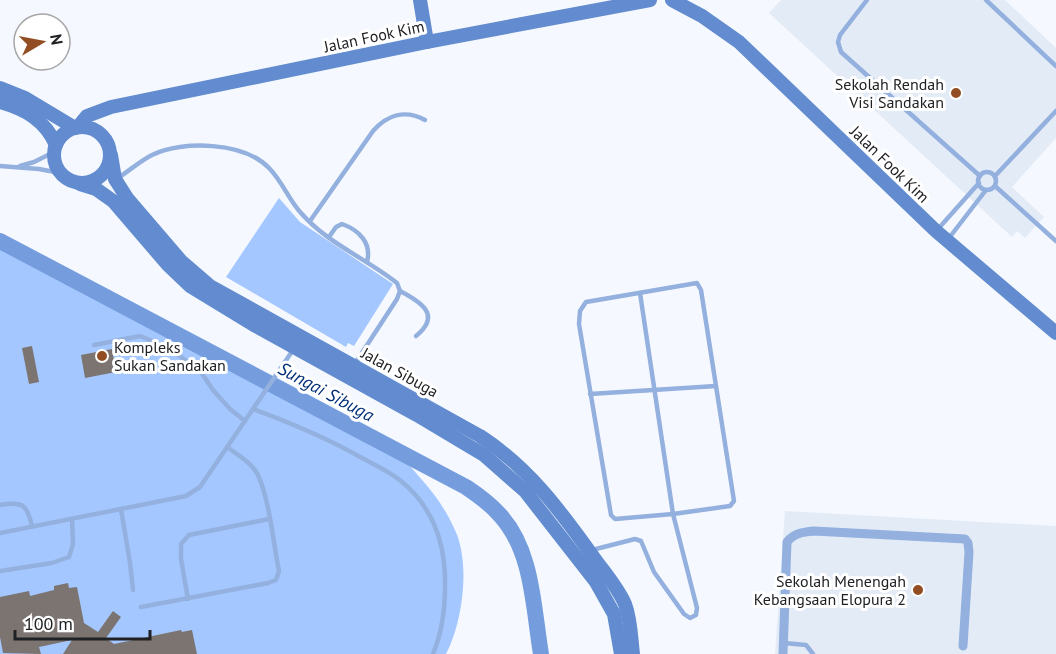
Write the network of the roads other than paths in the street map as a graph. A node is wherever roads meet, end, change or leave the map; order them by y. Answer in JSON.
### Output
{"nodes":[{"id":1,"x":420,"y":0,"type":"edge"},
{"id":2,"x":650,"y":0,"type":"edge"},
{"id":3,"x":672,"y":0,"type":"edge"},
{"id":4,"x":867,"y":0,"type":"edge"},
{"id":5,"x":986,"y":0,"type":"edge"},
{"id":6,"x":427,"y":42,"type":"junction"},
{"id":7,"x":1056,"y":66,"type":"edge"},
{"id":8,"x":0,"y":88,"type":"edge"},
{"id":9,"x":0,"y":102,"type":"edge"},
{"id":10,"x":104,"y":109,"type":"junction"},
{"id":11,"x":1056,"y":111,"type":"edge"},
{"id":12,"x":425,"y":120,"type":"dead end"},
{"id":13,"x":76,"y":127,"type":"junction"},
{"id":14,"x":97,"y":130,"type":"junction"},
{"id":15,"x":55,"y":148,"type":"junction"},
{"id":16,"x":111,"y":155,"type":"junction"},
{"id":17,"x":0,"y":166,"type":"edge"},
{"id":18,"x":17,"y":166,"type":"junction"},
{"id":19,"x":60,"y":173,"type":"junction"},
{"id":20,"x":980,"y":176,"type":"junction"},
{"id":21,"x":995,"y":176,"type":"junction"},
{"id":22,"x":115,"y":179,"type":"junction"},
{"id":23,"x":979,"y":183,"type":"junction"},
{"id":24,"x":80,"y":184,"type":"junction"},
{"id":25,"x":995,"y":186,"type":"junction"},
{"id":26,"x":986,"y":190,"type":"junction"},
{"id":27,"x":310,"y":221,"type":"junction"},
{"id":28,"x":941,"y":236,"type":"junction"},
{"id":29,"x":329,"y":237,"type":"junction"},
{"id":30,"x":1056,"y":241,"type":"edge"},
{"id":31,"x":368,"y":262,"type":"junction"},
{"id":32,"x":400,"y":291,"type":"junction"},
{"id":33,"x":640,"y":293,"type":"junction"},
{"id":34,"x":1056,"y":333,"type":"edge"},
{"id":35,"x":416,"y":336,"type":"dead end"},
{"id":36,"x":94,"y":345,"type":"dead end"},
{"id":37,"x":295,"y":347,"type":"junction"},
{"id":38,"x":354,"y":365,"type":"junction"},
{"id":39,"x":716,"y":386,"type":"junction"},
{"id":40,"x":656,"y":391,"type":"junction"},
{"id":41,"x":590,"y":394,"type":"junction"},
{"id":42,"x":253,"y":409,"type":"junction"},
{"id":43,"x":245,"y":421,"type":"junction"},
{"id":44,"x":227,"y":447,"type":"junction"},
{"id":45,"x":0,"y":505,"type":"edge"},
{"id":46,"x":121,"y":509,"type":"junction"},
{"id":47,"x":674,"y":514,"type":"junction"},
{"id":48,"x":72,"y":519,"type":"junction"},
{"id":49,"x":269,"y":519,"type":"junction"},
{"id":50,"x":32,"y":526,"type":"junction"},
{"id":51,"x":0,"y":533,"type":"edge"},
{"id":52,"x":589,"y":550,"type":"junction"},
{"id":53,"x":0,"y":571,"type":"edge"},
{"id":54,"x":133,"y":590,"type":"dead end"},
{"id":55,"x":188,"y":599,"type":"junction"},
{"id":56,"x":141,"y":607,"type":"dead end"},
{"id":57,"x":784,"y":643,"type":"junction"},
{"id":58,"x":963,"y":646,"type":"dead end"},
{"id":59,"x":433,"y":654,"type":"edge"},
{"id":60,"x":621,"y":654,"type":"edge"},
{"id":61,"x":633,"y":654,"type":"edge"},
{"id":62,"x":783,"y":654,"type":"edge"},
{"id":63,"x":813,"y":654,"type":"edge"}],
"edges":[{"from":1,"to":6,"type":"main road"},
{"from":2,"to":6,"type":"main road","name":"Jalan Fook Kim"},
{"from":3,"to":28,"type":"main road","name":"Jalan Fook Kim"},
{"from":4,"to":20,"type":"lane"},
{"from":5,"to":7,"type":"lane"},
{"from":6,"to":10,"type":"main road","name":"Jalan Fook Kim"},
{"from":8,"to":13,"type":"main road"},
{"from":9,"to":15,"type":"main road"},
{"from":10,"to":13,"type":"main road"},
{"from":10,"to":14,"type":"main road"},
{"from":11,"to":21,"type":"lane"},
{"from":12,"to":27,"type":"lane"},
{"from":13,"to":14,"type":"main road"},
{"from":13,"to":15,"type":"main road"},
{"from":14,"to":16,"type":"main road"},
{"from":15,"to":18,"type":"lane"},
{"from":15,"to":19,"type":"main road"},
{"from":16,"to":22,"type":"main road","name":"Jalan Sibuga"},
{"from":16,"to":24,"type":"main road"},
{"from":17,"to":18,"type":"lane"},
{"from":18,"to":19,"type":"lane"},
{"from":19,"to":24,"type":"main road"},
{"from":20,"to":21,"type":"lane"},
{"from":20,"to":23,"type":"lane"},
{"from":21,"to":25,"type":"lane"},
{"from":22,"to":27,"type":"lane"},
{"from":22,"to":38,"type":"main road","name":"Jalan Sibuga"},
{"from":23,"to":26,"type":"lane"},
{"from":23,"to":28,"type":"lane"},
{"from":24,"to":37,"type":"main road","name":"Jalan Sibuga"},
{"from":25,"to":26,"type":"lane"},
{"from":25,"to":30,"type":"lane"},
{"from":26,"to":28,"type":"lane"},
{"from":27,"to":29,"type":"lane"},
{"from":28,"to":34,"type":"main road","name":"Jalan Fook Kim"},
{"from":29,"to":31,"type":"lane"},
{"from":29,"to":31,"type":"lane"},
{"from":31,"to":32,"type":"lane"},
{"from":32,"to":35,"type":"lane"},
{"from":32,"to":38,"type":"lane"},
{"from":33,"to":39,"type":"lane"},
{"from":33,"to":40,"type":"lane"},
{"from":33,"to":41,"type":"lane"},
{"from":36,"to":43,"type":"lane"},
{"from":37,"to":42,"type":"lane"},
{"from":37,"to":60,"type":"main road","name":"Jalan Sibuga"},
{"from":38,"to":52,"type":"main road","name":"Jalan Sibuga"},
{"from":39,"to":40,"type":"lane"},
{"from":39,"to":47,"type":"lane"},
{"from":40,"to":41,"type":"lane"},
{"from":40,"to":47,"type":"lane"},
{"from":41,"to":47,"type":"lane"},
{"from":42,"to":43,"type":"lane"},
{"from":42,"to":59,"type":"lane"},
{"from":43,"to":44,"type":"lane"},
{"from":44,"to":46,"type":"lane"},
{"from":44,"to":49,"type":"lane"},
{"from":45,"to":50,"type":"lane"},
{"from":46,"to":48,"type":"lane"},
{"from":46,"to":54,"type":"lane"},
{"from":47,"to":52,"type":"lane"},
{"from":48,"to":50,"type":"lane"},
{"from":48,"to":53,"type":"lane"},
{"from":49,"to":55,"type":"lane"},
{"from":49,"to":55,"type":"lane"},
{"from":50,"to":51,"type":"lane"},
{"from":52,"to":61,"type":"main road","name":"Jalan Sibuga"},
{"from":55,"to":56,"type":"lane"},
{"from":57,"to":58,"type":"street"},
{"from":57,"to":62,"type":"street"},
{"from":57,"to":63,"type":"lane"}]}
